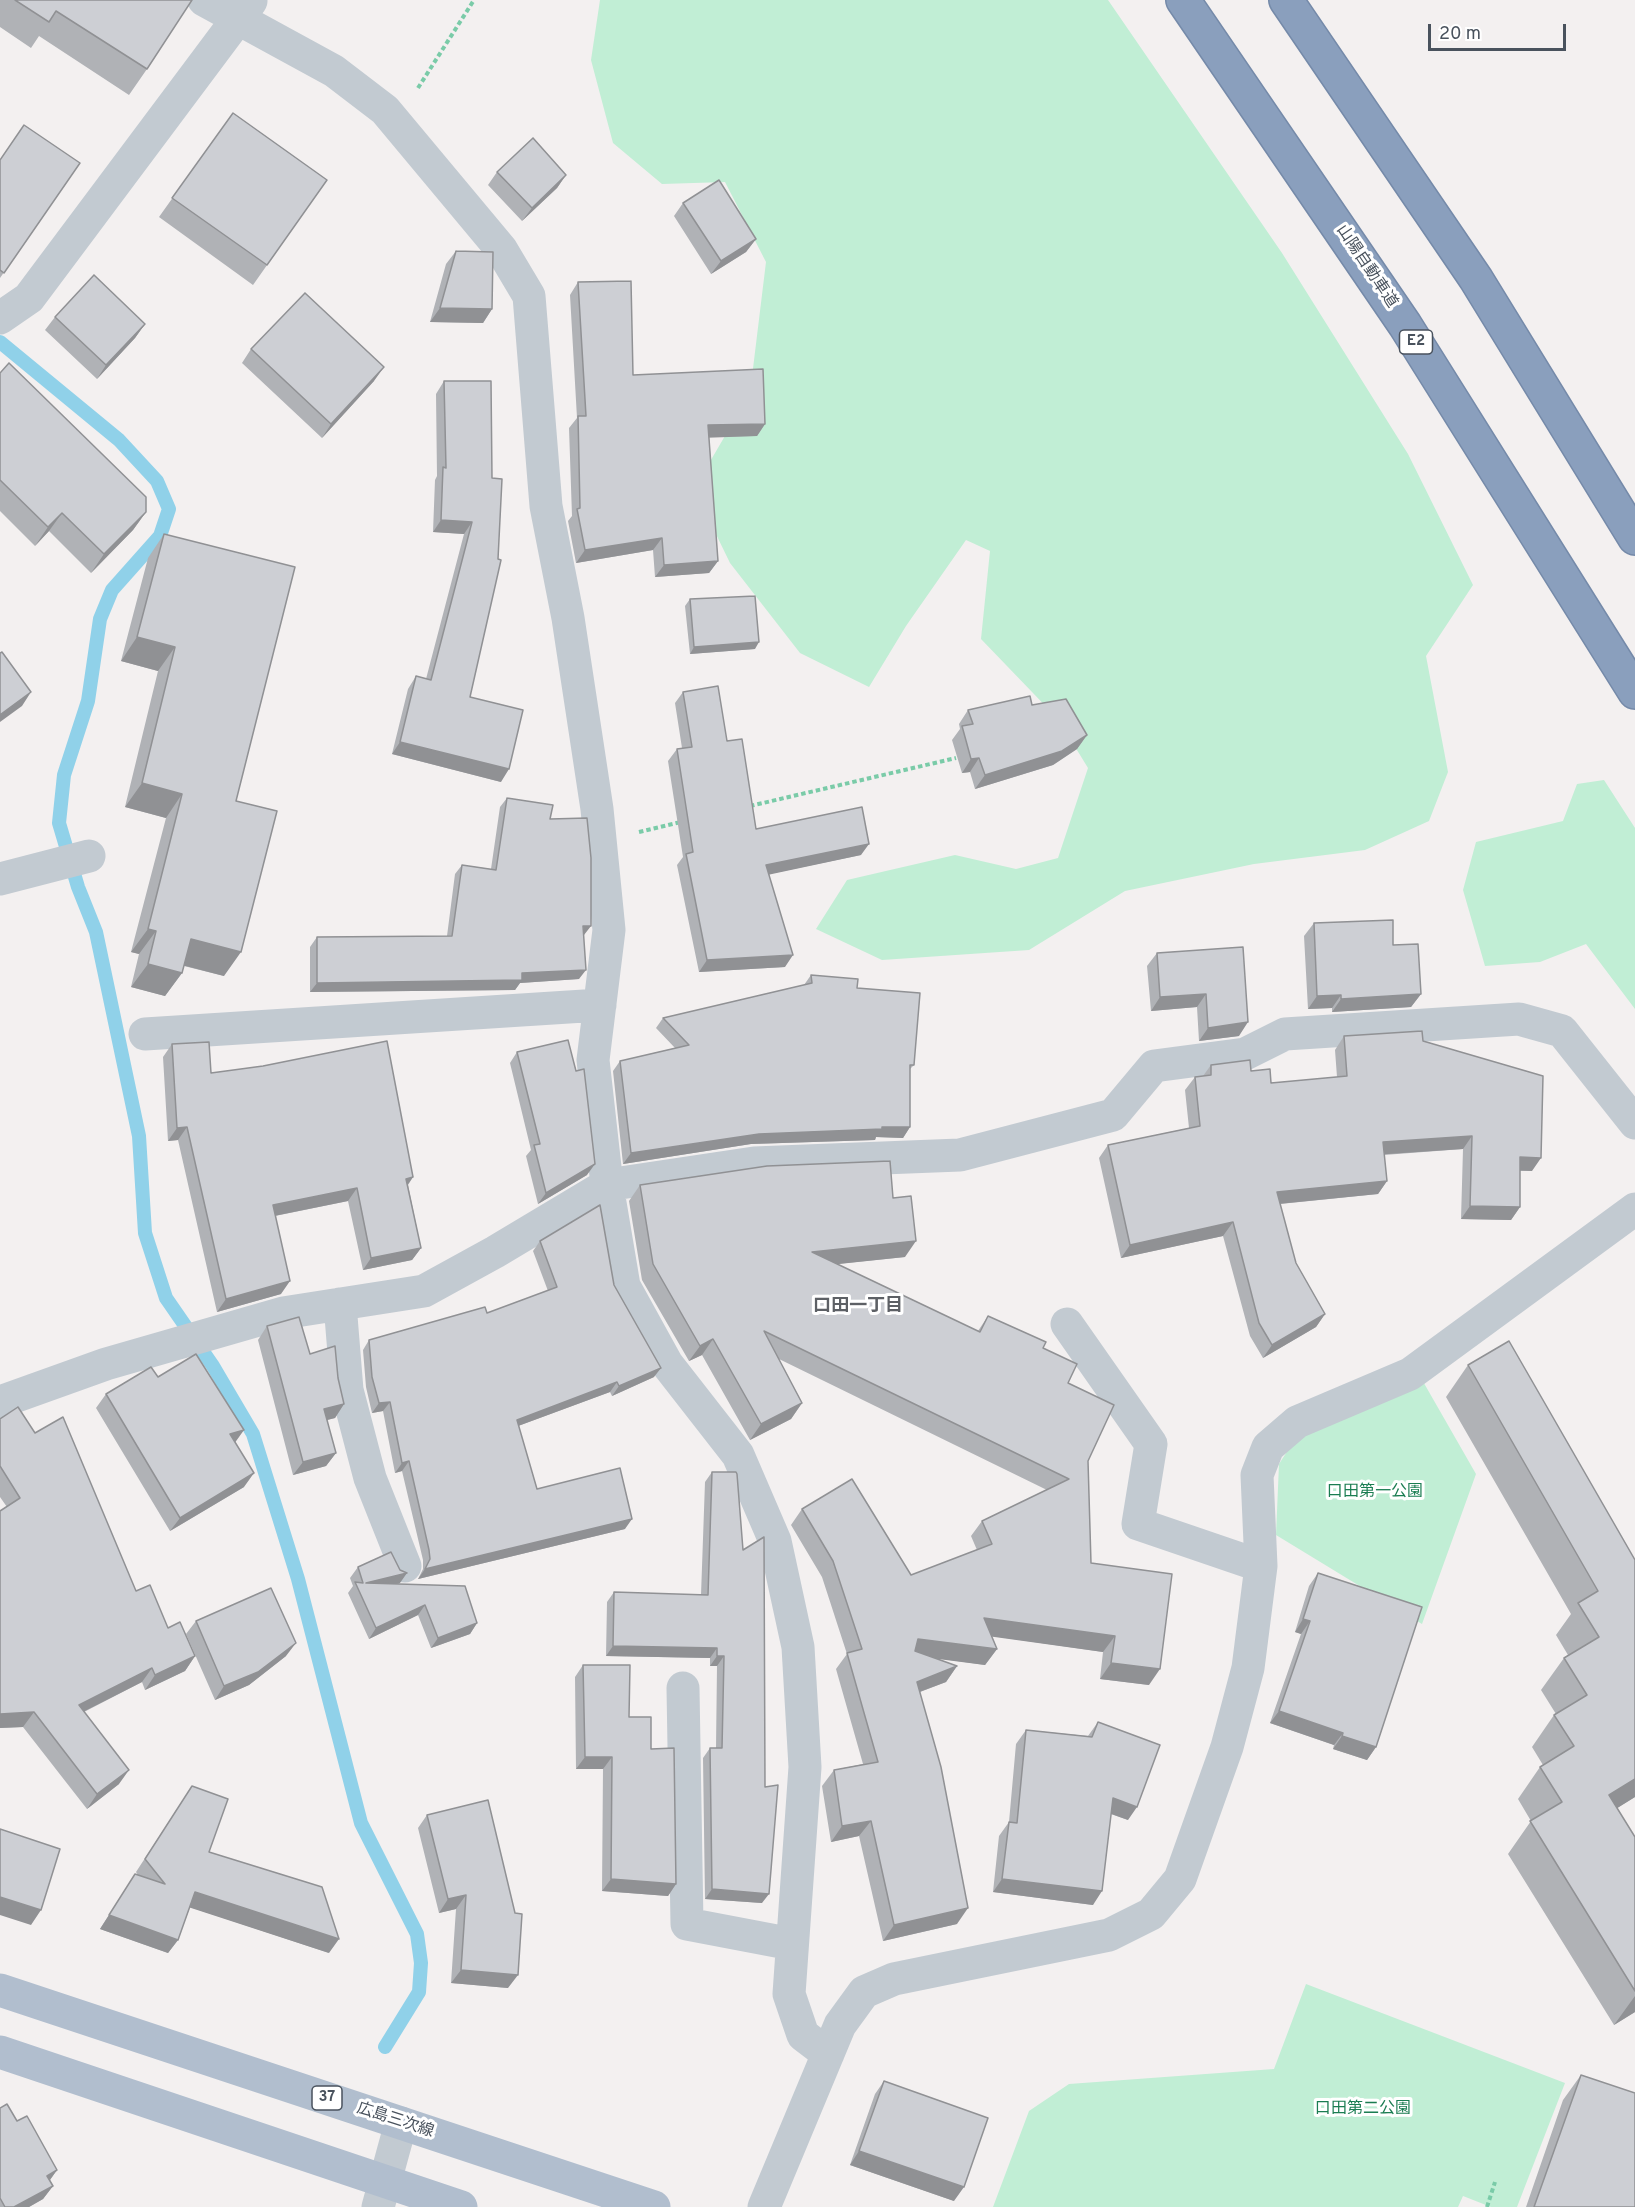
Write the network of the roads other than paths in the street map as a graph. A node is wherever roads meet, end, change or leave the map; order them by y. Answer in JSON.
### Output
{"nodes":[{"id":1,"x":204,"y":0,"type":"edge"},
{"id":2,"x":1184,"y":0,"type":"edge"},
{"id":3,"x":1286,"y":0,"type":"edge"},
{"id":4,"x":244,"y":9,"type":"edge"},
{"id":5,"x":2,"y":316,"type":"edge"},
{"id":6,"x":1635,"y":538,"type":"edge"},
{"id":7,"x":1635,"y":692,"type":"edge"},
{"id":8,"x":89,"y":856,"type":"dead end"},
{"id":9,"x":0,"y":879,"type":"edge"},
{"id":10,"x":600,"y":1005,"type":"junction"},
{"id":11,"x":145,"y":1034,"type":"dead end"},
{"id":12,"x":1635,"y":1123,"type":"edge"},
{"id":13,"x":608,"y":1185,"type":"junction"},
{"id":14,"x":1635,"y":1209,"type":"edge"},
{"id":15,"x":340,"y":1304,"type":"junction"},
{"id":16,"x":1066,"y":1324,"type":"dead end"},
{"id":17,"x":0,"y":1402,"type":"edge"},
{"id":18,"x":405,"y":1566,"type":"dead end"},
{"id":19,"x":1261,"y":1566,"type":"junction"},
{"id":20,"x":683,"y":1688,"type":"dead end"},
{"id":21,"x":792,"y":1944,"type":"junction"},
{"id":22,"x":0,"y":1990,"type":"edge"},
{"id":23,"x":0,"y":2052,"type":"edge"},
{"id":24,"x":828,"y":2054,"type":"junction"},
{"id":25,"x":401,"y":2123,"type":"junction"},
{"id":26,"x":381,"y":2194,"type":"edge"},
{"id":27,"x":461,"y":2207,"type":"edge"},
{"id":28,"x":654,"y":2207,"type":"edge"},
{"id":29,"x":764,"y":2207,"type":"edge"}],
"edges":[{"from":1,"to":4,"type":"street"},
{"from":2,"to":7,"type":"highway","name":"山陽自動車道","number":"E2"},
{"from":3,"to":6,"type":"highway"},
{"from":4,"to":5,"type":"street"},
{"from":4,"to":10,"type":"street"},
{"from":8,"to":9,"type":"street"},
{"from":10,"to":11,"type":"street"},
{"from":10,"to":13,"type":"street"},
{"from":12,"to":13,"type":"street"},
{"from":13,"to":15,"type":"street"},
{"from":13,"to":21,"type":"street"},
{"from":14,"to":19,"type":"street"},
{"from":15,"to":17,"type":"street"},
{"from":15,"to":18,"type":"street"},
{"from":16,"to":19,"type":"street"},
{"from":19,"to":24,"type":"street"},
{"from":20,"to":21,"type":"street"},
{"from":21,"to":24,"type":"street"},
{"from":22,"to":25,"type":"main road","name":"広島三次線","number":"37"},
{"from":23,"to":26,"type":"main road"},
{"from":24,"to":29,"type":"street"},
{"from":25,"to":26,"type":"street"},
{"from":25,"to":28,"type":"main road","name":"広島三次線","number":"37"},
{"from":26,"to":27,"type":"main road"}]}
